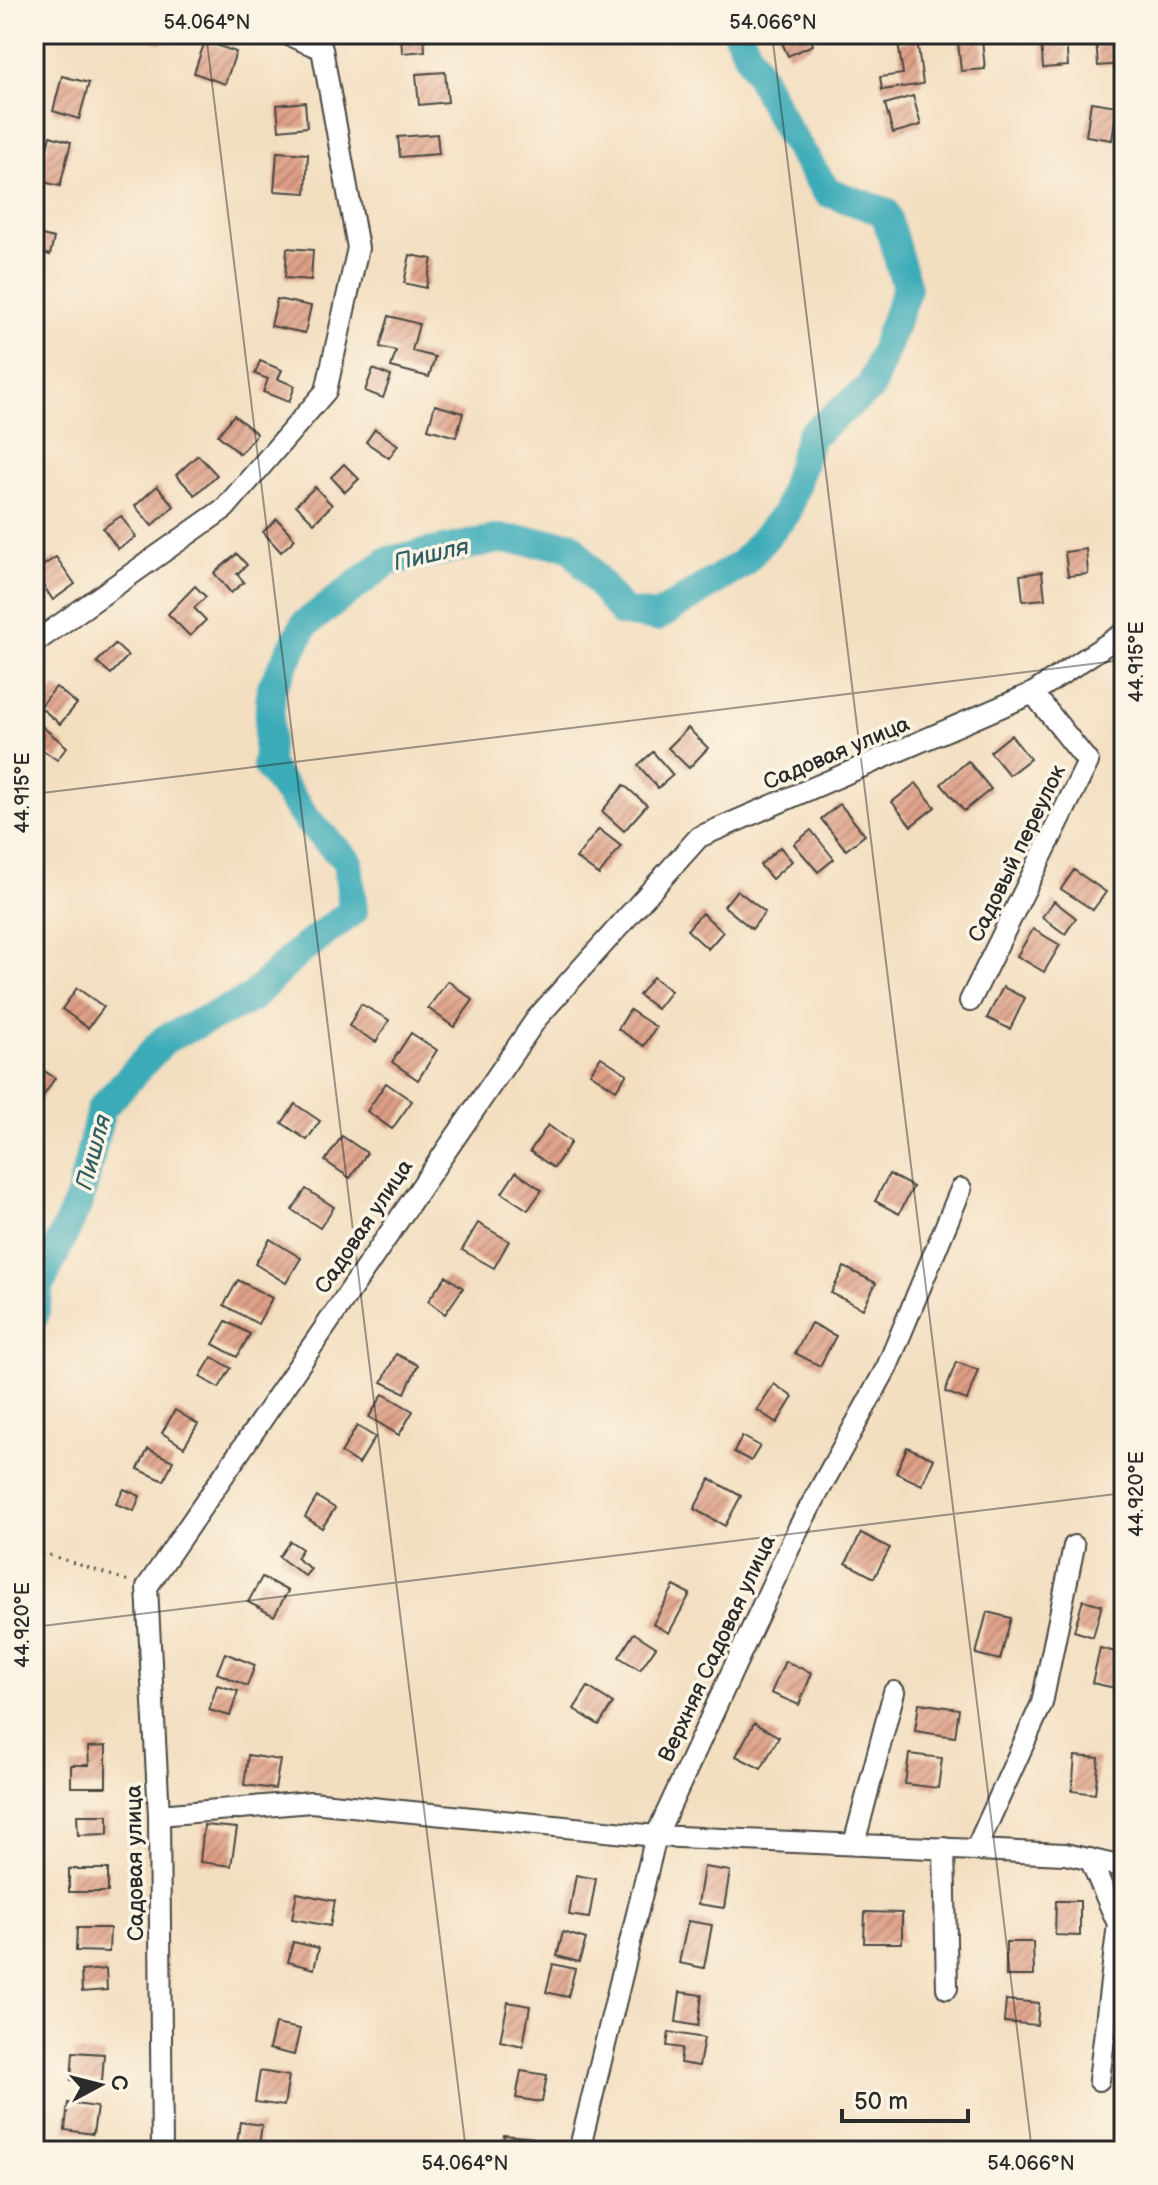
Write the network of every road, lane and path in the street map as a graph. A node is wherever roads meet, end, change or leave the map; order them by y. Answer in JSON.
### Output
{"nodes":[{"id":1,"x":286,"y":34,"type":"edge"},
{"id":2,"x":1124,"y":633,"type":"edge"},
{"id":3,"x":34,"y":643,"type":"edge"},
{"id":4,"x":1033,"y":693,"type":"junction"},
{"id":5,"x":970,"y":1001,"type":"dead end"},
{"id":6,"x":961,"y":1189,"type":"dead end"},
{"id":7,"x":1074,"y":1546,"type":"dead end"},
{"id":8,"x":34,"y":1550,"type":"edge"},
{"id":9,"x":147,"y":1587,"type":"junction"},
{"id":10,"x":894,"y":1692,"type":"dead end"},
{"id":11,"x":159,"y":1815,"type":"junction"},
{"id":12,"x":656,"y":1836,"type":"junction"},
{"id":13,"x":854,"y":1844,"type":"junction"},
{"id":14,"x":944,"y":1848,"type":"junction"},
{"id":15,"x":976,"y":1849,"type":"junction"},
{"id":16,"x":1090,"y":1859,"type":"junction"},
{"id":17,"x":1124,"y":1867,"type":"edge"},
{"id":18,"x":947,"y":1988,"type":"dead end"},
{"id":19,"x":1099,"y":2080,"type":"dead end"},
{"id":20,"x":162,"y":2151,"type":"edge"},
{"id":21,"x":579,"y":2151,"type":"edge"}],
"edges":[{"from":1,"to":3,"type":"street"},
{"from":2,"to":4,"type":"street","name":"Садовая улица"},
{"from":4,"to":5,"type":"street","name":"Садовый переулок"},
{"from":4,"to":9,"type":"street","name":"Садовая улица"},
{"from":6,"to":12,"type":"street","name":"Верхняя Садовая улица"},
{"from":7,"to":15,"type":"street"},
{"from":8,"to":9,"type":"path"},
{"from":9,"to":11,"type":"street","name":"Садовая улица"},
{"from":10,"to":13,"type":"street"},
{"from":11,"to":12,"type":"street"},
{"from":11,"to":20,"type":"street","name":"Садовая улица"},
{"from":12,"to":13,"type":"street"},
{"from":12,"to":21,"type":"street","name":"Верхняя Садовая улица"},
{"from":13,"to":14,"type":"street"},
{"from":14,"to":15,"type":"street"},
{"from":14,"to":18,"type":"street"},
{"from":15,"to":16,"type":"street"},
{"from":16,"to":17,"type":"street"},
{"from":16,"to":19,"type":"street"}]}
